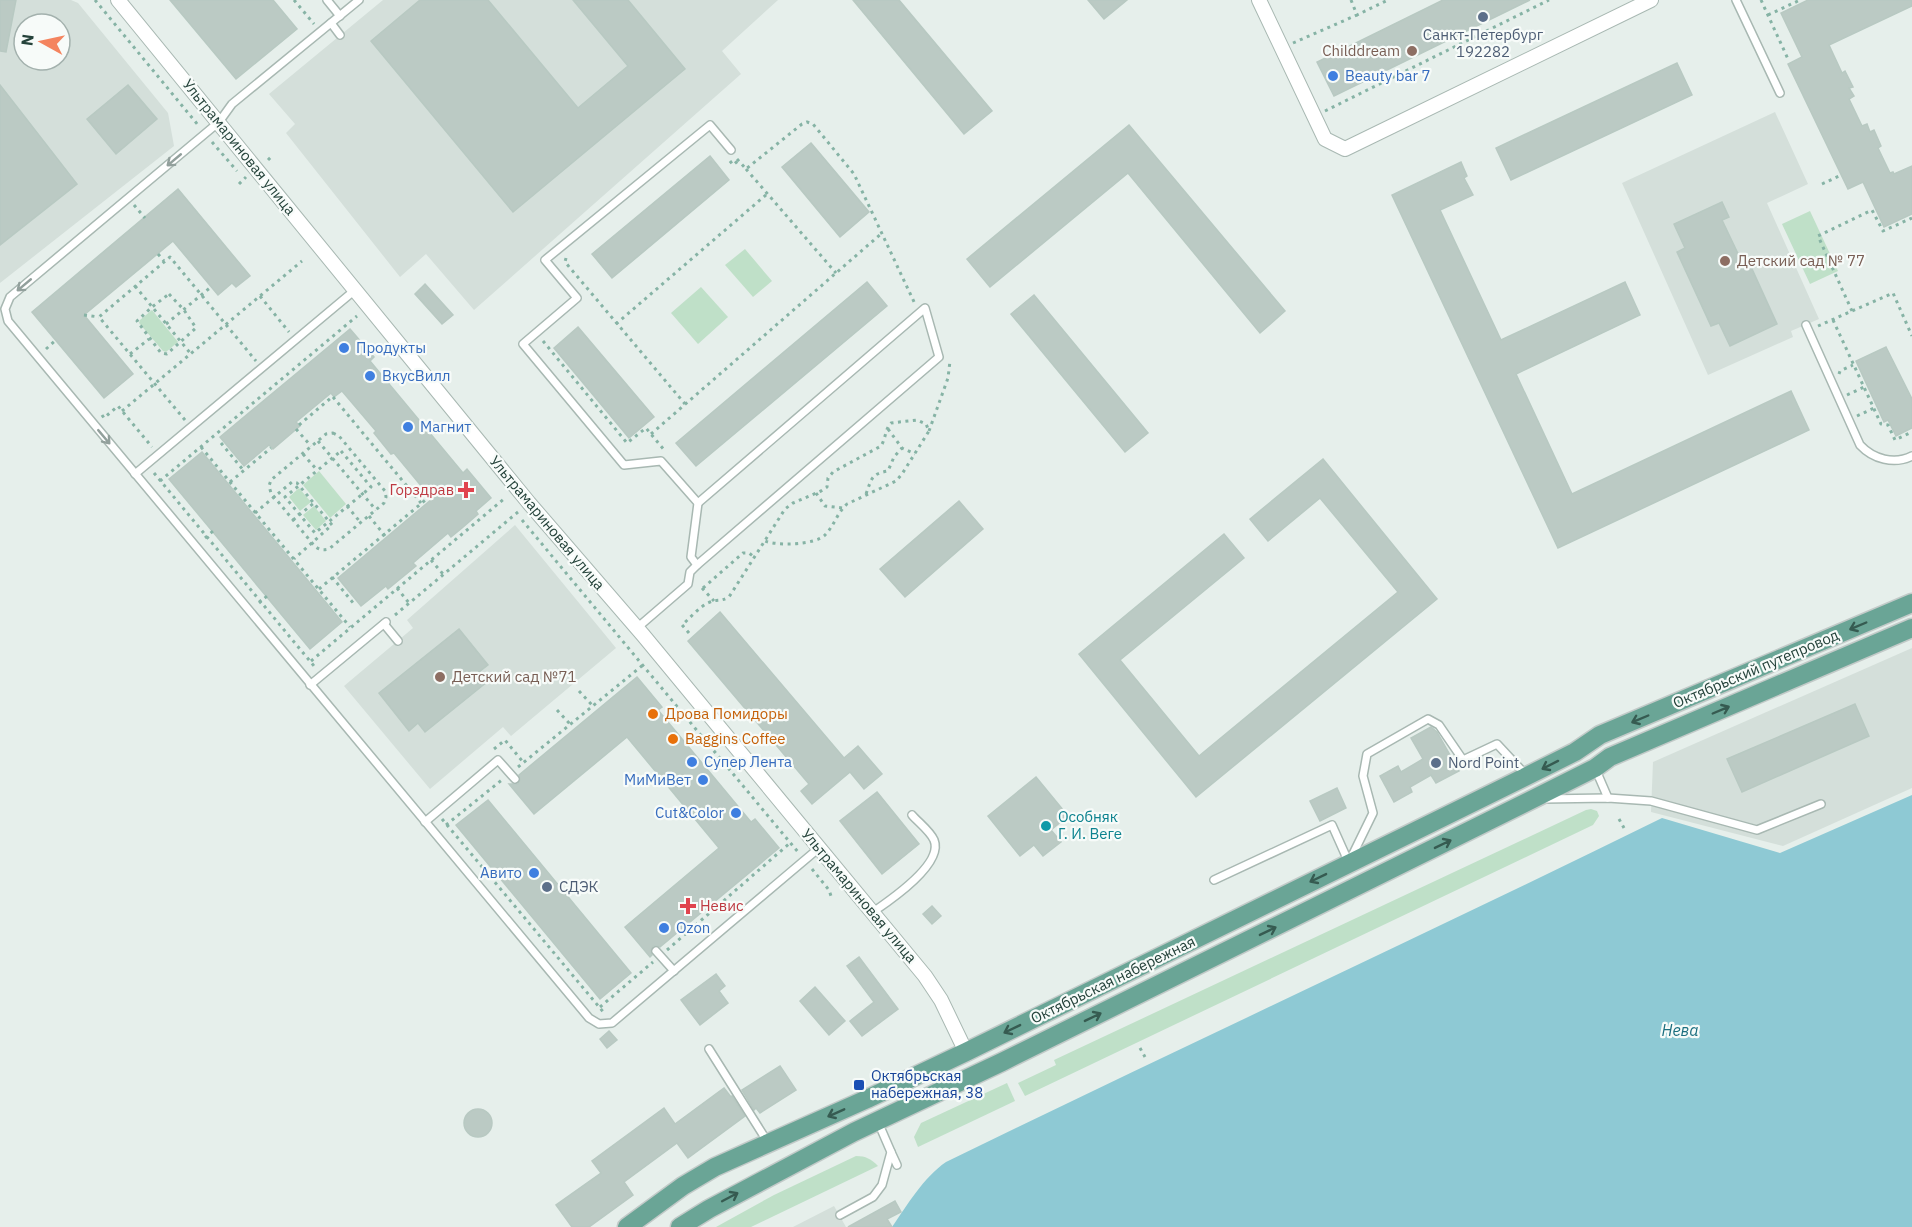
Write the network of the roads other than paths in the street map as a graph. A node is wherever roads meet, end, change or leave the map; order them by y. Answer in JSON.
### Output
{"nodes":[{"id":1,"x":118,"y":0,"type":"edge"},
{"id":2,"x":327,"y":0,"type":"edge"},
{"id":3,"x":359,"y":0,"type":"edge"},
{"id":4,"x":1259,"y":0,"type":"edge"},
{"id":5,"x":1651,"y":0,"type":"edge"},
{"id":6,"x":1736,"y":0,"type":"edge"},
{"id":7,"x":1633,"y":4,"type":"edge"},
{"id":8,"x":340,"y":16,"type":"junction"},
{"id":9,"x":331,"y":24,"type":"junction"},
{"id":10,"x":340,"y":35,"type":"dead end"},
{"id":11,"x":1780,"y":93,"type":"dead end"},
{"id":12,"x":219,"y":122,"type":"junction"},
{"id":13,"x":729,"y":154,"type":"road end"},
{"id":14,"x":355,"y":290,"type":"junction"},
{"id":15,"x":1807,"y":328,"type":"road end"},
{"id":16,"x":1912,"y":456,"type":"edge"},
{"id":17,"x":135,"y":474,"type":"junction"},
{"id":18,"x":698,"y":503,"type":"junction"},
{"id":19,"x":697,"y":565,"type":"junction"},
{"id":20,"x":1912,"y":603,"type":"edge"},
{"id":21,"x":637,"y":628,"type":"junction"},
{"id":22,"x":1912,"y":628,"type":"edge"},
{"id":23,"x":398,"y":641,"type":"dead end"},
{"id":24,"x":310,"y":685,"type":"junction"},
{"id":25,"x":1600,"y":735,"type":"joint"},
{"id":26,"x":1602,"y":763,"type":"junction"},
{"id":27,"x":512,"y":776,"type":"road end"},
{"id":28,"x":1527,"y":776,"type":"junction"},
{"id":29,"x":1608,"y":798,"type":"junction"},
{"id":30,"x":1533,"y":799,"type":"junction"},
{"id":31,"x":1821,"y":804,"type":"dead end"},
{"id":32,"x":912,"y":815,"type":"dead end"},
{"id":33,"x":425,"y":822,"type":"junction"},
{"id":34,"x":819,"y":848,"type":"junction"},
{"id":35,"x":1349,"y":863,"type":"junction"},
{"id":36,"x":1214,"y":880,"type":"dead end"},
{"id":37,"x":873,"y":912,"type":"junction"},
{"id":38,"x":658,"y":953,"type":"road end"},
{"id":39,"x":674,"y":971,"type":"junction"},
{"id":40,"x":710,"y":1050,"type":"dead end"},
{"id":41,"x":966,"y":1052,"type":"junction"},
{"id":42,"x":878,"y":1121,"type":"junction"},
{"id":43,"x":769,"y":1144,"type":"junction"},
{"id":44,"x":891,"y":1152,"type":"junction"},
{"id":45,"x":897,"y":1165,"type":"dead end"},
{"id":46,"x":840,"y":1215,"type":"dead end"},
{"id":47,"x":627,"y":1227,"type":"edge"},
{"id":48,"x":680,"y":1227,"type":"edge"}],
"edges":[{"from":1,"to":12,"type":"street","name":"Ультрамариновая улица"},
{"from":2,"to":8,"type":"lane"},
{"from":3,"to":8,"type":"lane"},
{"from":4,"to":7,"type":"street"},
{"from":5,"to":7,"type":"street"},
{"from":6,"to":11,"type":"lane"},
{"from":8,"to":9,"type":"lane"},
{"from":9,"to":10,"type":"lane"},
{"from":9,"to":12,"type":"lane"},
{"from":12,"to":14,"type":"street","name":"Ультрамариновая улица"},
{"from":12,"to":17,"type":"lane","one_way":true},
{"from":13,"to":18,"type":"lane"},
{"from":14,"to":17,"type":"lane"},
{"from":14,"to":21,"type":"street","name":"Ультрамариновая улица"},
{"from":15,"to":16,"type":"lane"},
{"from":17,"to":24,"type":"lane"},
{"from":18,"to":19,"type":"lane"},
{"from":18,"to":19,"type":"lane"},
{"from":19,"to":21,"type":"lane"},
{"from":20,"to":25,"type":"main road","name":"Октябрьский путепровод","one_way":true},
{"from":21,"to":34,"type":"street","name":"Ультрамариновая улица"},
{"from":26,"to":22,"type":"main road","name":"Октябрьский путепровод","one_way":true},
{"from":23,"to":24,"type":"lane"},
{"from":24,"to":33,"type":"lane"},
{"from":25,"to":28,"type":"main road","name":"Октябрьская набережная","one_way":true},
{"from":26,"to":29,"type":"lane"},
{"from":26,"to":30,"type":"main road","name":"Октябрьская набережная"},
{"from":27,"to":33,"type":"lane"},
{"from":28,"to":35,"type":"main road","name":"Октябрьская набережная"},
{"from":28,"to":35,"type":"lane"},
{"from":29,"to":30,"type":"lane"},
{"from":29,"to":31,"type":"lane"},
{"from":42,"to":30,"type":"main road","name":"Октябрьская набережная","one_way":true},
{"from":32,"to":37,"type":"lane"},
{"from":33,"to":39,"type":"lane"},
{"from":34,"to":37,"type":"street","name":"Ультрамариновая улица"},
{"from":34,"to":39,"type":"lane"},
{"from":35,"to":36,"type":"lane"},
{"from":35,"to":41,"type":"main road","name":"Октябрьская набережная","one_way":true},
{"from":37,"to":41,"type":"street","name":"Ультрамариновая улица"},
{"from":38,"to":39,"type":"lane"},
{"from":40,"to":43,"type":"lane"},
{"from":41,"to":43,"type":"main road","name":"Октябрьская набережная","one_way":true},
{"from":42,"to":44,"type":"lane"},
{"from":48,"to":42,"type":"main road","name":"Октябрьская набережная","one_way":true},
{"from":43,"to":47,"type":"main road","name":"Октябрьская набережная"},
{"from":44,"to":45,"type":"lane"},
{"from":44,"to":46,"type":"lane"}]}
